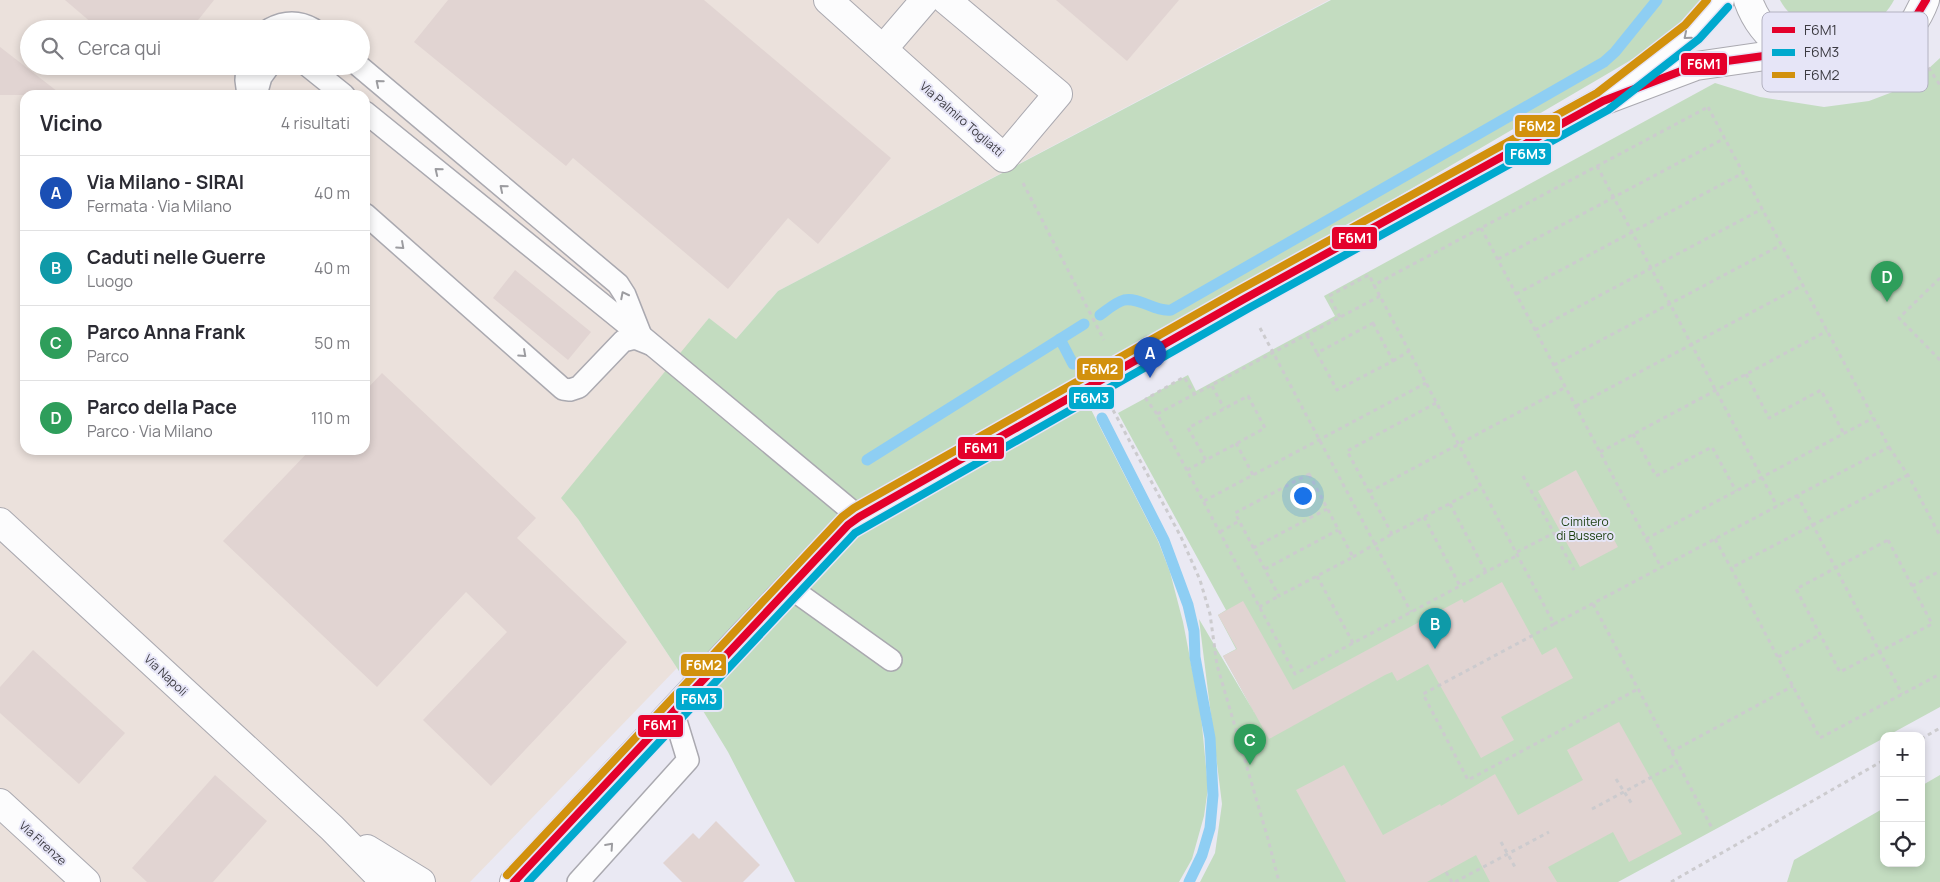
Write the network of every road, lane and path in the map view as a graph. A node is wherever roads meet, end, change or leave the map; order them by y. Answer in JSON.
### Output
{"nodes":[{"id":1,"x":828,"y":0,"type":"edge"},
{"id":2,"x":925,"y":0,"type":"edge"},
{"id":3,"x":946,"y":0,"type":"edge"},
{"id":4,"x":1720,"y":0,"type":"edge"},
{"id":5,"x":1748,"y":0,"type":"edge"},
{"id":6,"x":1925,"y":0,"type":"edge"},
{"id":7,"x":1919,"y":12,"type":"edge"},
{"id":8,"x":1762,"y":26,"type":"edge"},
{"id":9,"x":883,"y":49,"type":"junction"},
{"id":10,"x":1762,"y":56,"type":"edge"},
{"id":11,"x":1928,"y":67,"type":"edge"},
{"id":12,"x":246,"y":75,"type":"edge"},
{"id":13,"x":263,"y":75,"type":"edge"},
{"id":14,"x":319,"y":75,"type":"edge"},
{"id":15,"x":370,"y":75,"type":"edge"},
{"id":16,"x":1940,"y":85,"type":"edge"},
{"id":17,"x":248,"y":90,"type":"edge"},
{"id":18,"x":257,"y":90,"type":"edge"},
{"id":19,"x":338,"y":90,"type":"edge"},
{"id":20,"x":1603,"y":101,"type":"junction"},
{"id":21,"x":370,"y":116,"type":"edge"},
{"id":22,"x":1724,"y":138,"type":"junction"},
{"id":23,"x":1008,"y":154,"type":"junction"},
{"id":24,"x":1597,"y":166,"type":"junction"},
{"id":25,"x":1743,"y":173,"type":"junction"},
{"id":26,"x":1613,"y":198,"type":"junction"},
{"id":27,"x":1762,"y":210,"type":"junction"},
{"id":28,"x":370,"y":218,"type":"edge"},
{"id":29,"x":1482,"y":228,"type":"junction"},
{"id":30,"x":1632,"y":232,"type":"junction"},
{"id":31,"x":1781,"y":245,"type":"junction"},
{"id":32,"x":1498,"y":259,"type":"junction"},
{"id":33,"x":1651,"y":268,"type":"junction"},
{"id":34,"x":1940,"y":278,"type":"edge"},
{"id":35,"x":1374,"y":285,"type":"junction"},
{"id":36,"x":1803,"y":285,"type":"junction"},
{"id":37,"x":1516,"y":294,"type":"junction"},
{"id":38,"x":1380,"y":296,"type":"junction"},
{"id":39,"x":1244,"y":299,"type":"junction"},
{"id":40,"x":1669,"y":304,"type":"junction"},
{"id":41,"x":1340,"y":317,"type":"junction"},
{"id":42,"x":1535,"y":330,"type":"junction"},
{"id":43,"x":1826,"y":331,"type":"junction"},
{"id":44,"x":1307,"y":335,"type":"junction"},
{"id":45,"x":650,"y":342,"type":"junction"},
{"id":46,"x":1691,"y":345,"type":"junction"},
{"id":47,"x":1409,"y":351,"type":"junction"},
{"id":48,"x":1273,"y":353,"type":"junction"},
{"id":49,"x":1317,"y":353,"type":"junction"},
{"id":50,"x":1940,"y":360,"type":"edge"},
{"id":51,"x":1393,"y":361,"type":"junction"},
{"id":52,"x":1554,"y":365,"type":"junction"},
{"id":53,"x":1746,"y":374,"type":"junction"},
{"id":54,"x":1097,"y":381,"type":"junction"},
{"id":55,"x":1426,"y":383,"type":"junction"},
{"id":56,"x":1212,"y":386,"type":"junction"},
{"id":57,"x":1566,"y":387,"type":"junction"},
{"id":58,"x":1716,"y":390,"type":"junction"},
{"id":59,"x":1195,"y":395,"type":"junction"},
{"id":60,"x":1436,"y":403,"type":"junction"},
{"id":61,"x":1576,"y":406,"type":"junction"},
{"id":62,"x":1224,"y":408,"type":"junction"},
{"id":63,"x":1158,"y":414,"type":"junction"},
{"id":64,"x":1874,"y":418,"type":"junction"},
{"id":65,"x":1633,"y":434,"type":"junction"},
{"id":66,"x":1844,"y":434,"type":"junction"},
{"id":67,"x":1319,"y":440,"type":"junction"},
{"id":68,"x":1236,"y":443,"type":"junction"},
{"id":69,"x":1458,"y":444,"type":"junction"},
{"id":70,"x":1888,"y":446,"type":"junction"},
{"id":71,"x":1600,"y":452,"type":"junction"},
{"id":72,"x":1206,"y":460,"type":"junction"},
{"id":73,"x":1187,"y":470,"type":"junction"},
{"id":74,"x":1253,"y":475,"type":"junction"},
{"id":75,"x":1908,"y":475,"type":"junction"},
{"id":76,"x":1523,"y":476,"type":"dead end"},
{"id":77,"x":1762,"y":478,"type":"junction"},
{"id":78,"x":1481,"y":487,"type":"junction"},
{"id":79,"x":1736,"y":491,"type":"junction"},
{"id":80,"x":1369,"y":492,"type":"junction"},
{"id":81,"x":1797,"y":495,"type":"junction"},
{"id":82,"x":1204,"y":501,"type":"junction"},
{"id":83,"x":1450,"y":504,"type":"junction"},
{"id":84,"x":1777,"y":506,"type":"junction"},
{"id":85,"x":1327,"y":509,"type":"junction"},
{"id":86,"x":859,"y":517,"type":"junction"},
{"id":87,"x":1424,"y":517,"type":"junction"},
{"id":88,"x":1239,"y":521,"type":"junction"},
{"id":89,"x":0,"y":522,"type":"edge"},
{"id":90,"x":1813,"y":525,"type":"junction"},
{"id":91,"x":1338,"y":530,"type":"junction"},
{"id":92,"x":1220,"y":532,"type":"junction"},
{"id":93,"x":1392,"y":534,"type":"junction"},
{"id":94,"x":1554,"y":534,"type":"junction"},
{"id":95,"x":1940,"y":536,"type":"edge"},
{"id":96,"x":1646,"y":539,"type":"junction"},
{"id":97,"x":1715,"y":539,"type":"junction"},
{"id":98,"x":1374,"y":544,"type":"junction"},
{"id":99,"x":1253,"y":548,"type":"junction"},
{"id":100,"x":1517,"y":554,"type":"junction"},
{"id":101,"x":1353,"y":557,"type":"junction"},
{"id":102,"x":1661,"y":567,"type":"junction"},
{"id":103,"x":1731,"y":568,"type":"junction"},
{"id":104,"x":1835,"y":568,"type":"junction"},
{"id":105,"x":1265,"y":569,"type":"junction"},
{"id":106,"x":1574,"y":570,"type":"dead end"},
{"id":107,"x":1940,"y":571,"type":"edge"},
{"id":108,"x":1486,"y":572,"type":"junction"},
{"id":109,"x":1317,"y":576,"type":"junction"},
{"id":110,"x":1460,"y":586,"type":"junction"},
{"id":111,"x":1912,"y":586,"type":"junction"},
{"id":112,"x":789,"y":587,"type":"junction"},
{"id":113,"x":1279,"y":596,"type":"junction"},
{"id":114,"x":1593,"y":604,"type":"junction"},
{"id":115,"x":1260,"y":607,"type":"junction"},
{"id":116,"x":1411,"y":612,"type":"junction"},
{"id":117,"x":1554,"y":624,"type":"junction"},
{"id":118,"x":1820,"y":635,"type":"junction"},
{"id":119,"x":1353,"y":643,"type":"junction"},
{"id":120,"x":1879,"y":652,"type":"junction"},
{"id":121,"x":1778,"y":657,"type":"junction"},
{"id":122,"x":891,"y":660,"type":"dead end"},
{"id":123,"x":1940,"y":674,"type":"edge"},
{"id":124,"x":1794,"y":686,"type":"junction"},
{"id":125,"x":1638,"y":689,"type":"junction"},
{"id":126,"x":1902,"y":694,"type":"junction"},
{"id":127,"x":672,"y":712,"type":"junction"},
{"id":128,"x":1940,"y":728,"type":"edge"},
{"id":129,"x":1925,"y":737,"type":"edge"},
{"id":130,"x":1671,"y":752,"type":"junction"},
{"id":131,"x":1880,"y":762,"type":"edge"},
{"id":132,"x":1678,"y":763,"type":"junction"},
{"id":133,"x":1616,"y":779,"type":"dead end"},
{"id":134,"x":1624,"y":792,"type":"junction"},
{"id":135,"x":0,"y":803,"type":"edge"},
{"id":136,"x":1632,"y":804,"type":"dead end"},
{"id":137,"x":1592,"y":809,"type":"dead end"},
{"id":138,"x":332,"y":828,"type":"junction"},
{"id":139,"x":1713,"y":830,"type":"dead end"},
{"id":140,"x":1549,"y":832,"type":"dead end"},
{"id":141,"x":1502,"y":842,"type":"dead end"},
{"id":142,"x":1508,"y":854,"type":"junction"},
{"id":143,"x":1515,"y":867,"type":"dead end"},
{"id":144,"x":1446,"y":872,"type":"dead end"},
{"id":145,"x":86,"y":882,"type":"edge"},
{"id":146,"x":385,"y":882,"type":"edge"},
{"id":147,"x":421,"y":882,"type":"edge"},
{"id":148,"x":514,"y":882,"type":"edge"},
{"id":149,"x":578,"y":882,"type":"edge"},
{"id":150,"x":1279,"y":882,"type":"edge"},
{"id":151,"x":1453,"y":882,"type":"edge"},
{"id":152,"x":1671,"y":882,"type":"edge"}],
"edges":[{"from":1,"to":9,"type":"street","name":"Via Palmiro Togliatti"},
{"from":2,"to":9,"type":"street"},
{"from":3,"to":23,"type":"street","name":"Via Palmiro Togliatti"},
{"from":4,"to":20,"type":"street","one_way":true},
{"from":5,"to":8,"type":"street"},
{"from":6,"to":7,"type":"street"},
{"from":9,"to":23,"type":"street","name":"Via Palmiro Togliatti"},
{"from":10,"to":20,"type":"street"},
{"from":11,"to":16,"type":"path"},
{"from":12,"to":17,"type":"lane"},
{"from":13,"to":18,"type":"lane"},
{"from":14,"to":19,"type":"lane"},
{"from":45,"to":15,"type":"lane","one_way":true},
{"from":20,"to":39,"type":"street"},
{"from":45,"to":21,"type":"lane","one_way":true},
{"from":22,"to":24,"type":"path"},
{"from":22,"to":25,"type":"path"},
{"from":22,"to":26,"type":"path"},
{"from":23,"to":54,"type":"path"},
{"from":24,"to":26,"type":"path"},
{"from":24,"to":29,"type":"path"},
{"from":25,"to":27,"type":"path"},
{"from":25,"to":30,"type":"path"},
{"from":26,"to":30,"type":"path"},
{"from":26,"to":32,"type":"path"},
{"from":27,"to":31,"type":"path"},
{"from":27,"to":33,"type":"path"},
{"from":28,"to":45,"type":"lane","one_way":true},
{"from":29,"to":32,"type":"path"},
{"from":29,"to":35,"type":"path"},
{"from":30,"to":33,"type":"path"},
{"from":30,"to":37,"type":"path"},
{"from":31,"to":36,"type":"path"},
{"from":31,"to":40,"type":"path"},
{"from":32,"to":37,"type":"path"},
{"from":33,"to":40,"type":"path"},
{"from":33,"to":42,"type":"path"},
{"from":34,"to":50,"type":"path"},
{"from":35,"to":38,"type":"path"},
{"from":35,"to":41,"type":"path"},
{"from":36,"to":43,"type":"path"},
{"from":36,"to":46,"type":"path"},
{"from":37,"to":42,"type":"path"},
{"from":38,"to":41,"type":"path"},
{"from":38,"to":47,"type":"path"},
{"from":39,"to":48,"type":"path"},
{"from":39,"to":54,"type":"street"},
{"from":40,"to":46,"type":"path"},
{"from":40,"to":52,"type":"path"},
{"from":41,"to":44,"type":"path"},
{"from":42,"to":52,"type":"path"},
{"from":43,"to":53,"type":"path"},
{"from":43,"to":64,"type":"path"},
{"from":44,"to":48,"type":"path"},
{"from":44,"to":49,"type":"path"},
{"from":45,"to":86,"type":"lane"},
{"from":46,"to":58,"type":"path"},
{"from":46,"to":61,"type":"path"},
{"from":47,"to":51,"type":"path"},
{"from":47,"to":55,"type":"path"},
{"from":48,"to":56,"type":"path"},
{"from":48,"to":67,"type":"path"},
{"from":49,"to":51,"type":"path"},
{"from":49,"to":51,"type":"path"},
{"from":52,"to":57,"type":"path"},
{"from":53,"to":58,"type":"path"},
{"from":53,"to":66,"type":"path"},
{"from":54,"to":86,"type":"street"},
{"from":54,"to":150,"type":"path"},
{"from":55,"to":60,"type":"path"},
{"from":55,"to":67,"type":"path"},
{"from":56,"to":59,"type":"path"},
{"from":56,"to":62,"type":"path"},
{"from":57,"to":61,"type":"path"},
{"from":57,"to":69,"type":"path"},
{"from":58,"to":65,"type":"path"},
{"from":58,"to":77,"type":"path"},
{"from":59,"to":63,"type":"path"},
{"from":59,"to":63,"type":"path"},
{"from":60,"to":69,"type":"path"},
{"from":60,"to":80,"type":"path"},
{"from":61,"to":71,"type":"path"},
{"from":62,"to":68,"type":"path"},
{"from":62,"to":72,"type":"path"},
{"from":63,"to":73,"type":"path"},
{"from":64,"to":66,"type":"path"},
{"from":64,"to":70,"type":"path"},
{"from":65,"to":71,"type":"path"},
{"from":65,"to":79,"type":"path"},
{"from":66,"to":77,"type":"path"},
{"from":67,"to":74,"type":"path"},
{"from":67,"to":98,"type":"path"},
{"from":68,"to":72,"type":"path"},
{"from":68,"to":74,"type":"path"},
{"from":69,"to":78,"type":"path"},
{"from":69,"to":80,"type":"path"},
{"from":70,"to":75,"type":"path"},
{"from":70,"to":81,"type":"path"},
{"from":71,"to":96,"type":"path"},
{"from":72,"to":73,"type":"path"},
{"from":73,"to":82,"type":"path"},
{"from":74,"to":82,"type":"path"},
{"from":75,"to":90,"type":"path"},
{"from":75,"to":95,"type":"path"},
{"from":76,"to":94,"type":"path"},
{"from":77,"to":79,"type":"path"},
{"from":77,"to":84,"type":"path"},
{"from":78,"to":83,"type":"path"},
{"from":78,"to":100,"type":"path"},
{"from":79,"to":96,"type":"path"},
{"from":80,"to":93,"type":"path"},
{"from":81,"to":84,"type":"path"},
{"from":81,"to":90,"type":"path"},
{"from":82,"to":92,"type":"path"},
{"from":83,"to":87,"type":"path"},
{"from":83,"to":108,"type":"path"},
{"from":84,"to":97,"type":"path"},
{"from":85,"to":88,"type":"path"},
{"from":85,"to":91,"type":"path"},
{"from":85,"to":99,"type":"path"},
{"from":86,"to":112,"type":"street"},
{"from":87,"to":93,"type":"path"},
{"from":87,"to":110,"type":"path"},
{"from":88,"to":92,"type":"path"},
{"from":88,"to":99,"type":"path"},
{"from":89,"to":138,"type":"street","name":"Via Napoli"},
{"from":90,"to":103,"type":"path"},
{"from":90,"to":104,"type":"path"},
{"from":91,"to":101,"type":"path"},
{"from":91,"to":105,"type":"path"},
{"from":92,"to":115,"type":"path"},
{"from":93,"to":98,"type":"path"},
{"from":94,"to":100,"type":"path"},
{"from":94,"to":106,"type":"path"},
{"from":96,"to":102,"type":"path"},
{"from":97,"to":102,"type":"path"},
{"from":97,"to":103,"type":"path"},
{"from":98,"to":101,"type":"path"},
{"from":98,"to":116,"type":"path"},
{"from":99,"to":105,"type":"path"},
{"from":100,"to":108,"type":"path"},
{"from":100,"to":117,"type":"path"},
{"from":101,"to":109,"type":"path"},
{"from":102,"to":114,"type":"path"},
{"from":103,"to":121,"type":"path"},
{"from":104,"to":111,"type":"path"},
{"from":104,"to":118,"type":"path"},
{"from":104,"to":120,"type":"path"},
{"from":105,"to":113,"type":"path"},
{"from":107,"to":111,"type":"path"},
{"from":108,"to":110,"type":"path"},
{"from":109,"to":113,"type":"path"},
{"from":109,"to":119,"type":"path"},
{"from":110,"to":116,"type":"path"},
{"from":111,"to":120,"type":"path"},
{"from":112,"to":122,"type":"lane"},
{"from":112,"to":127,"type":"street"},
{"from":113,"to":115,"type":"path"},
{"from":114,"to":117,"type":"path"},
{"from":114,"to":125,"type":"path"},
{"from":115,"to":119,"type":"path"},
{"from":116,"to":119,"type":"path"},
{"from":117,"to":125,"type":"path"},
{"from":118,"to":120,"type":"path"},
{"from":118,"to":121,"type":"path"},
{"from":120,"to":126,"type":"path"},
{"from":121,"to":124,"type":"path"},
{"from":123,"to":126,"type":"path"},
{"from":124,"to":126,"type":"path"},
{"from":124,"to":130,"type":"path"},
{"from":125,"to":130,"type":"path"},
{"from":127,"to":148,"type":"street"},
{"from":149,"to":127,"type":"lane","one_way":true},
{"from":128,"to":129,"type":"path"},
{"from":130,"to":132,"type":"path"},
{"from":131,"to":152,"type":"path"},
{"from":132,"to":134,"type":"path"},
{"from":132,"to":139,"type":"path"},
{"from":133,"to":134,"type":"path"},
{"from":134,"to":136,"type":"path"},
{"from":134,"to":137,"type":"path"},
{"from":135,"to":145,"type":"street","name":"Via Firenze"},
{"from":138,"to":146,"type":"street","name":"Via Napoli"},
{"from":138,"to":147,"type":"street","name":"Via Napoli"},
{"from":140,"to":142,"type":"path"},
{"from":141,"to":142,"type":"path"},
{"from":142,"to":143,"type":"path"},
{"from":142,"to":151,"type":"path"},
{"from":144,"to":151,"type":"path"}]}
